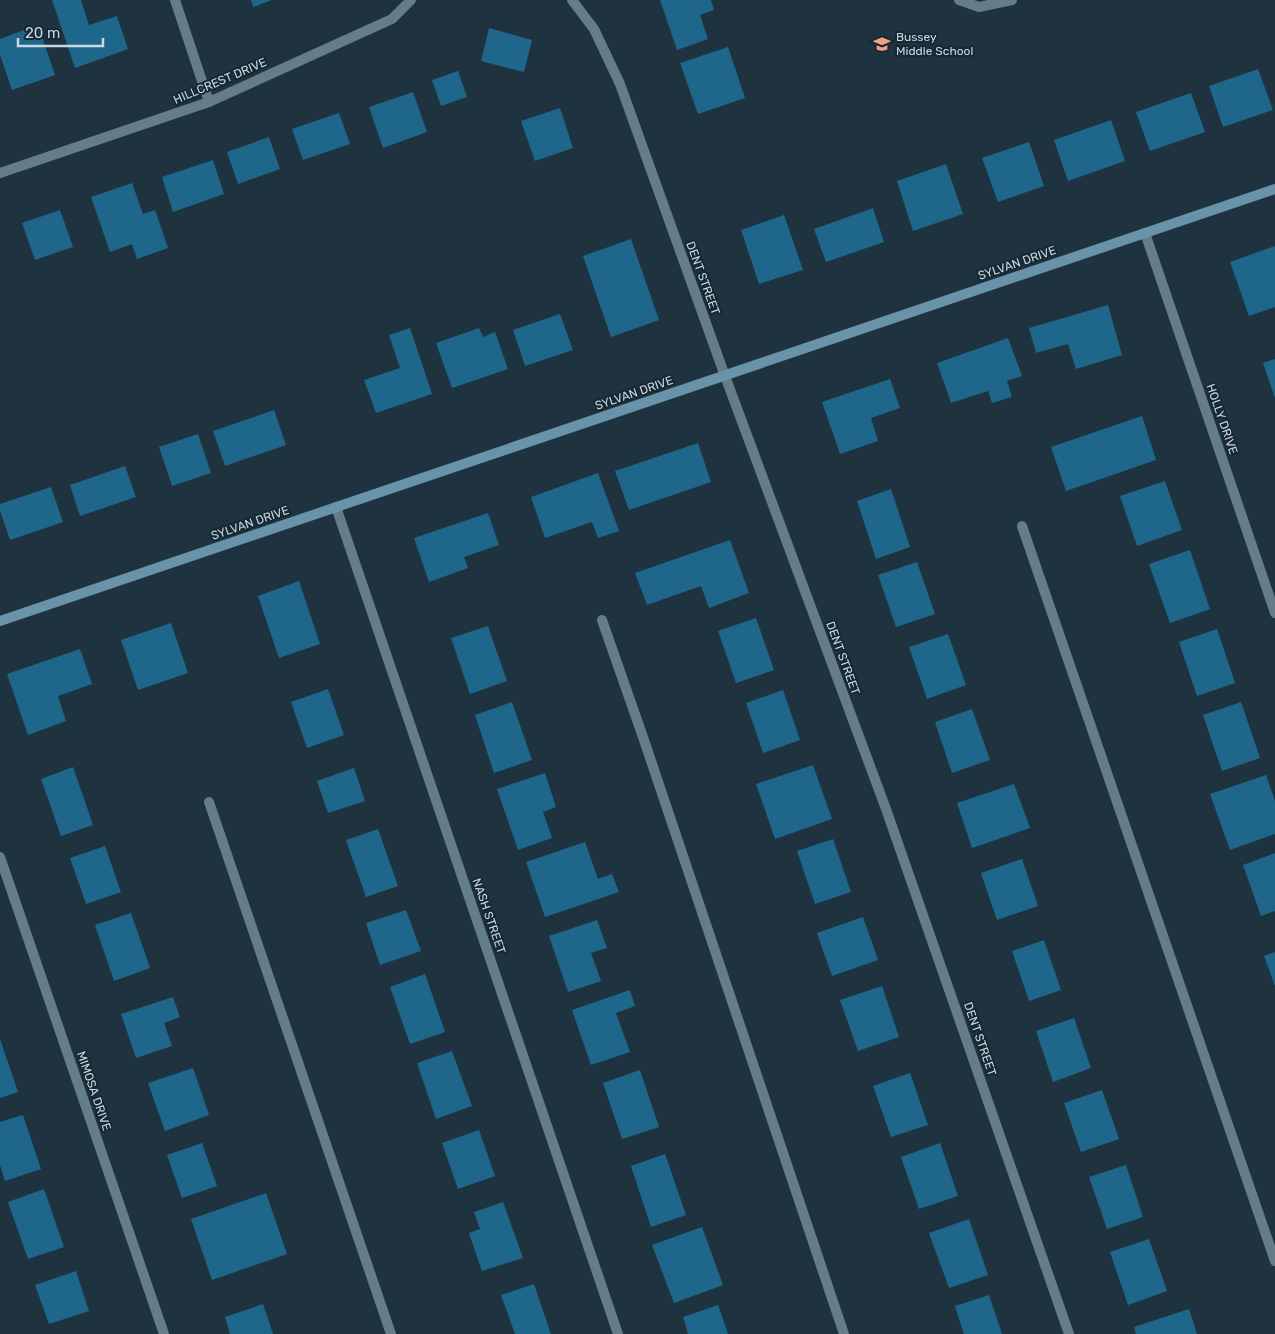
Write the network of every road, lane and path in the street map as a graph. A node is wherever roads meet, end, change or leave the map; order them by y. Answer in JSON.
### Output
{"nodes":[{"id":1,"x":175,"y":0,"type":"edge"},
{"id":2,"x":411,"y":0,"type":"edge"},
{"id":3,"x":572,"y":0,"type":"edge"},
{"id":4,"x":959,"y":0,"type":"edge"},
{"id":5,"x":1012,"y":0,"type":"edge"},
{"id":6,"x":209,"y":102,"type":"junction"},
{"id":7,"x":0,"y":173,"type":"edge"},
{"id":8,"x":1275,"y":189,"type":"edge"},
{"id":9,"x":1145,"y":233,"type":"junction"},
{"id":10,"x":725,"y":376,"type":"junction"},
{"id":11,"x":336,"y":507,"type":"junction"},
{"id":12,"x":1022,"y":526,"type":"dead end"},
{"id":13,"x":1275,"y":613,"type":"edge"},
{"id":14,"x":602,"y":620,"type":"dead end"},
{"id":15,"x":0,"y":621,"type":"edge"},
{"id":16,"x":209,"y":802,"type":"dead end"},
{"id":17,"x":0,"y":857,"type":"edge"},
{"id":18,"x":1275,"y":1261,"type":"edge"},
{"id":19,"x":164,"y":1334,"type":"edge"},
{"id":20,"x":391,"y":1334,"type":"edge"},
{"id":21,"x":618,"y":1334,"type":"edge"},
{"id":22,"x":844,"y":1334,"type":"edge"},
{"id":23,"x":1069,"y":1334,"type":"edge"}],
"edges":[{"from":1,"to":6,"type":"street"},
{"from":2,"to":6,"type":"street","name":"HILLCREST DRIVE"},
{"from":3,"to":10,"type":"street","name":"DENT STREET"},
{"from":4,"to":5,"type":"street"},
{"from":6,"to":7,"type":"street","name":"HILLCREST DRIVE"},
{"from":8,"to":9,"type":"street","name":"SYLVAN DRIVE"},
{"from":9,"to":10,"type":"street","name":"SYLVAN DRIVE"},
{"from":9,"to":13,"type":"street","name":"HOLLY DRIVE"},
{"from":10,"to":11,"type":"street","name":"SYLVAN DRIVE"},
{"from":10,"to":23,"type":"street","name":"DENT STREET"},
{"from":11,"to":15,"type":"street","name":"SYLVAN DRIVE"},
{"from":11,"to":21,"type":"street","name":"NASH STREET"},
{"from":12,"to":18,"type":"street"},
{"from":14,"to":22,"type":"street"},
{"from":16,"to":20,"type":"street"},
{"from":17,"to":19,"type":"street","name":"MIMOSA DRIVE"}]}
